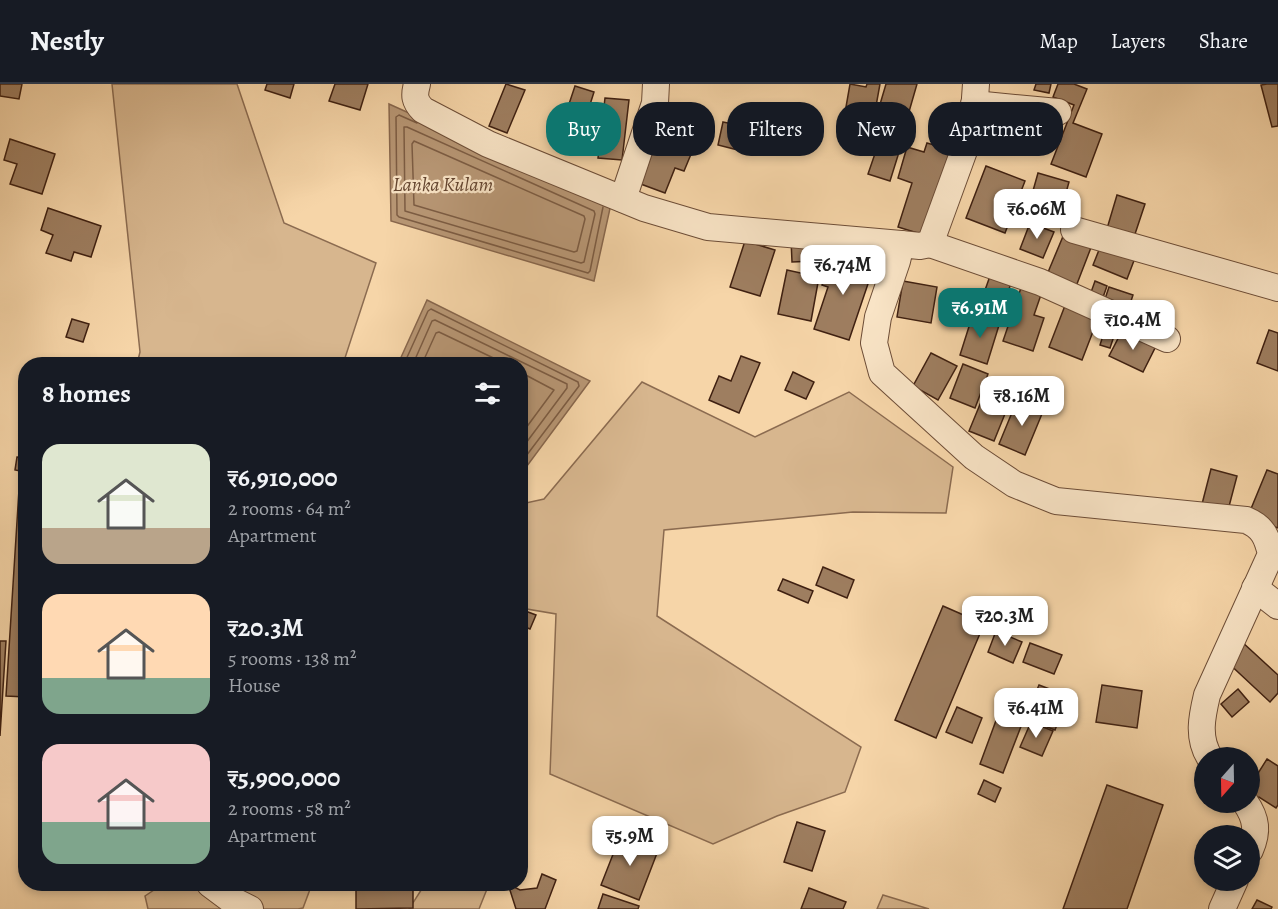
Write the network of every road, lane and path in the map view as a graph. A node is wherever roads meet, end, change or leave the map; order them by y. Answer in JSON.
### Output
{"nodes":[{"id":1,"x":417,"y":84,"type":"edge"},
{"id":2,"x":656,"y":84,"type":"edge"},
{"id":3,"x":975,"y":94,"type":"edge"},
{"id":4,"x":1012,"y":102,"type":"edge"},
{"id":5,"x":623,"y":199,"type":"junction"},
{"id":6,"x":1074,"y":230,"type":"dead end"},
{"id":7,"x":901,"y":244,"type":"junction"},
{"id":8,"x":930,"y":244,"type":"junction"},
{"id":9,"x":1278,"y":288,"type":"edge"},
{"id":10,"x":1167,"y":339,"type":"dead end"},
{"id":11,"x":1255,"y":588,"type":"junction"},
{"id":12,"x":1278,"y":606,"type":"edge"},
{"id":13,"x":1206,"y":747,"type":"edge"},
{"id":14,"x":219,"y":891,"type":"edge"},
{"id":15,"x":1230,"y":891,"type":"edge"},
{"id":16,"x":250,"y":909,"type":"edge"},
{"id":17,"x":1222,"y":909,"type":"edge"}],
"edges":[{"from":1,"to":5,"type":"street"},
{"from":2,"to":5,"type":"street"},
{"from":3,"to":4,"type":"street"},
{"from":3,"to":8,"type":"street"},
{"from":5,"to":7,"type":"street"},
{"from":6,"to":9,"type":"street"},
{"from":7,"to":8,"type":"street"},
{"from":7,"to":11,"type":"street"},
{"from":8,"to":10,"type":"street"},
{"from":11,"to":12,"type":"street"},
{"from":11,"to":13,"type":"street"},
{"from":14,"to":16,"type":"street"},
{"from":15,"to":17,"type":"street"}]}
